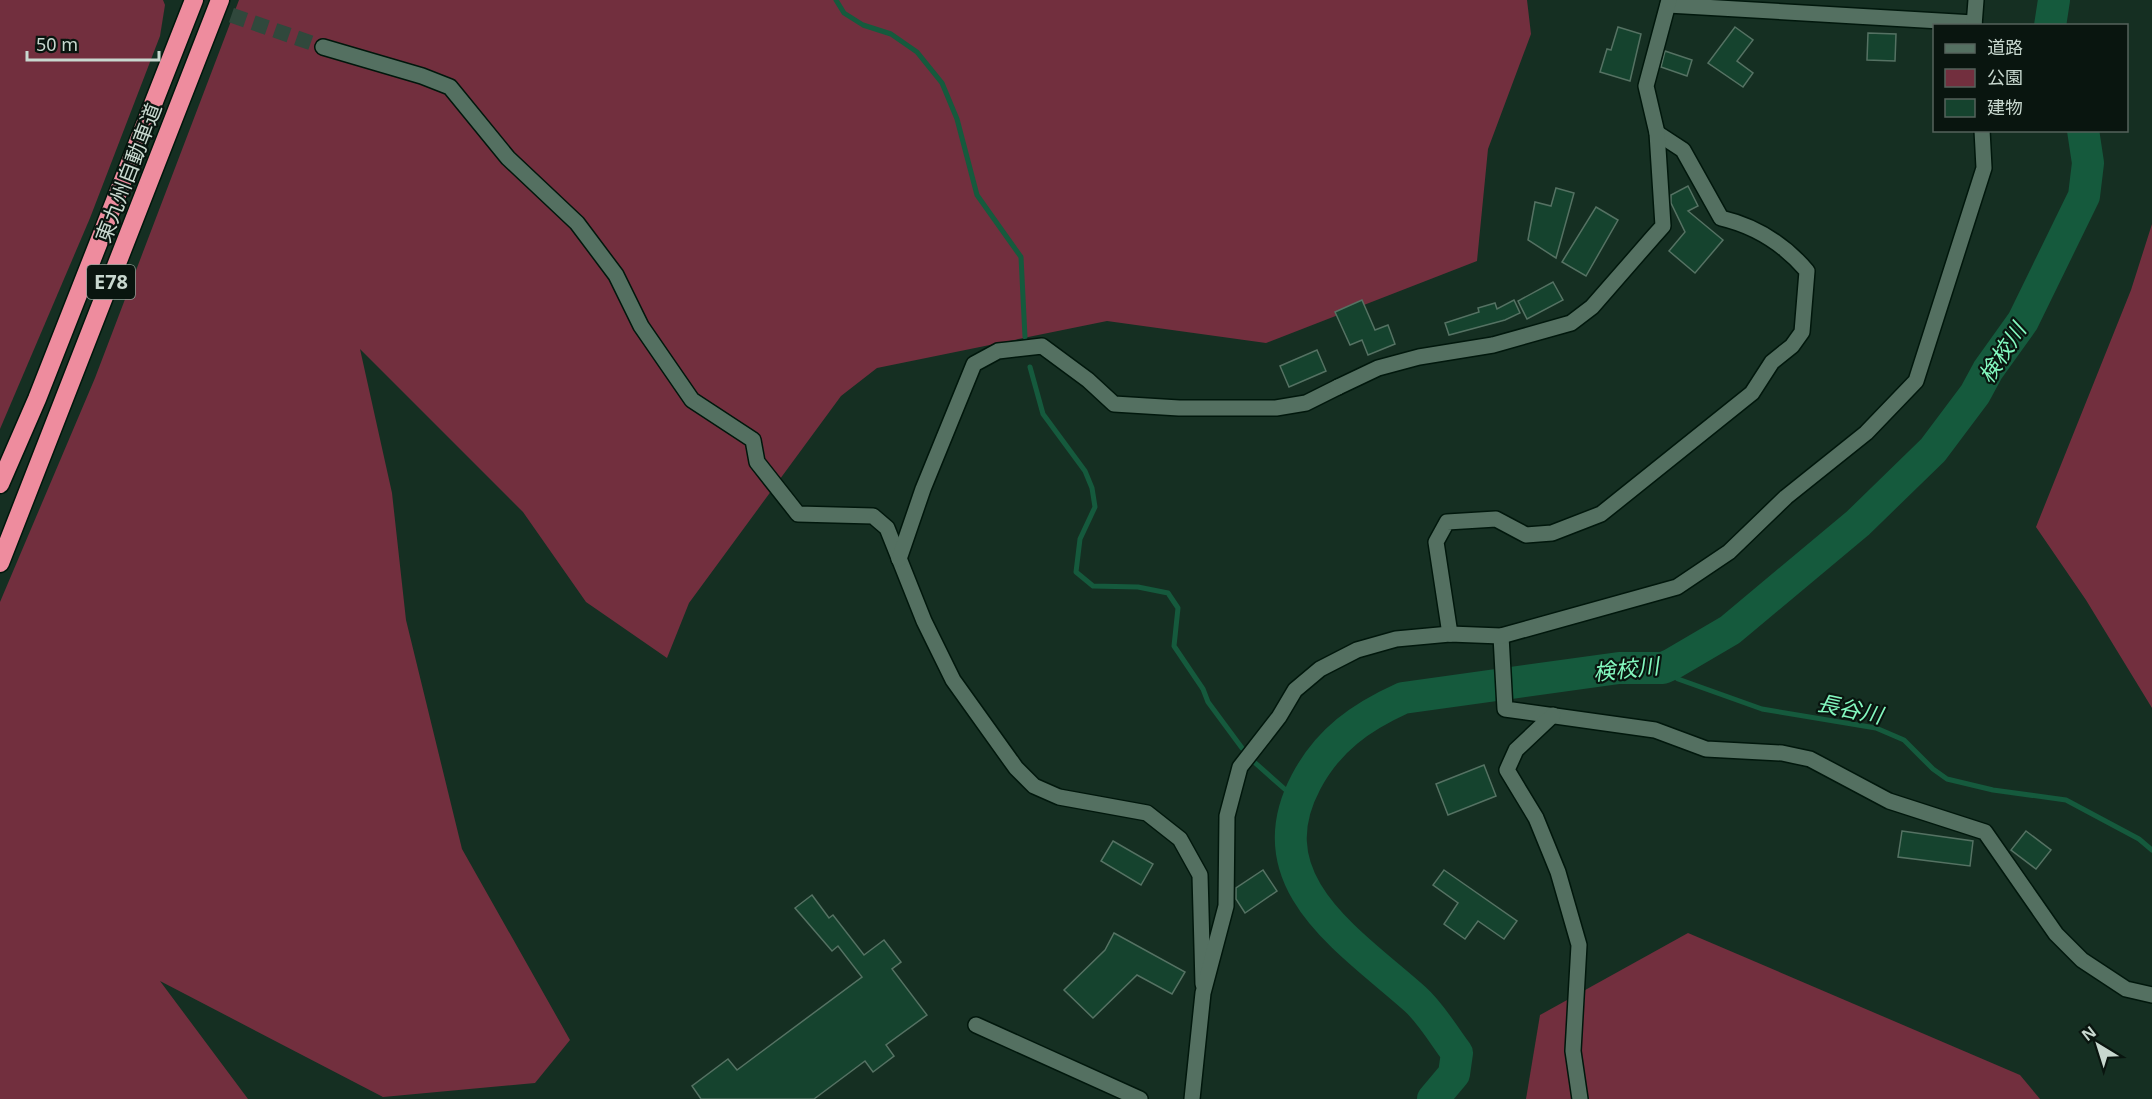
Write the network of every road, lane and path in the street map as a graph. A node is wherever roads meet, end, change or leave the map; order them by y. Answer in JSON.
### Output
{"nodes":[{"id":1,"x":194,"y":0,"type":"edge"},
{"id":2,"x":220,"y":0,"type":"edge"},
{"id":3,"x":1976,"y":0,"type":"edge"},
{"id":4,"x":1668,"y":3,"type":"edge"},
{"id":5,"x":1974,"y":24,"type":"edge"},
{"id":6,"x":323,"y":47,"type":"tunnel mouth"},
{"id":7,"x":1982,"y":132,"type":"edge"},
{"id":8,"x":1657,"y":133,"type":"junction"},
{"id":9,"x":0,"y":484,"type":"edge"},
{"id":10,"x":899,"y":559,"type":"junction"},
{"id":11,"x":0,"y":562,"type":"edge"},
{"id":12,"x":1450,"y":634,"type":"junction"},
{"id":13,"x":1501,"y":636,"type":"junction"},
{"id":14,"x":1553,"y":715,"type":"junction"},
{"id":15,"x":1203,"y":993,"type":"junction"},
{"id":16,"x":2152,"y":995,"type":"edge"},
{"id":17,"x":976,"y":1026,"type":"dead end"},
{"id":18,"x":1140,"y":1099,"type":"edge"},
{"id":19,"x":1192,"y":1099,"type":"edge"},
{"id":20,"x":1580,"y":1099,"type":"edge"}],
"edges":[{"from":1,"to":9,"type":"highway","name":"東九州自動車道","number":"E78"},
{"from":2,"to":11,"type":"highway","name":"東九州自動車道","number":"E78"},
{"from":3,"to":5,"type":"street"},
{"from":4,"to":5,"type":"street"},
{"from":4,"to":8,"type":"street"},
{"from":6,"to":10,"type":"street"},
{"from":7,"to":13,"type":"street"},
{"from":8,"to":10,"type":"street"},
{"from":8,"to":12,"type":"street"},
{"from":10,"to":15,"type":"street"},
{"from":12,"to":13,"type":"street"},
{"from":12,"to":15,"type":"street"},
{"from":13,"to":14,"type":"street"},
{"from":14,"to":16,"type":"street"},
{"from":14,"to":20,"type":"street"},
{"from":15,"to":19,"type":"street"},
{"from":17,"to":18,"type":"street"}]}
